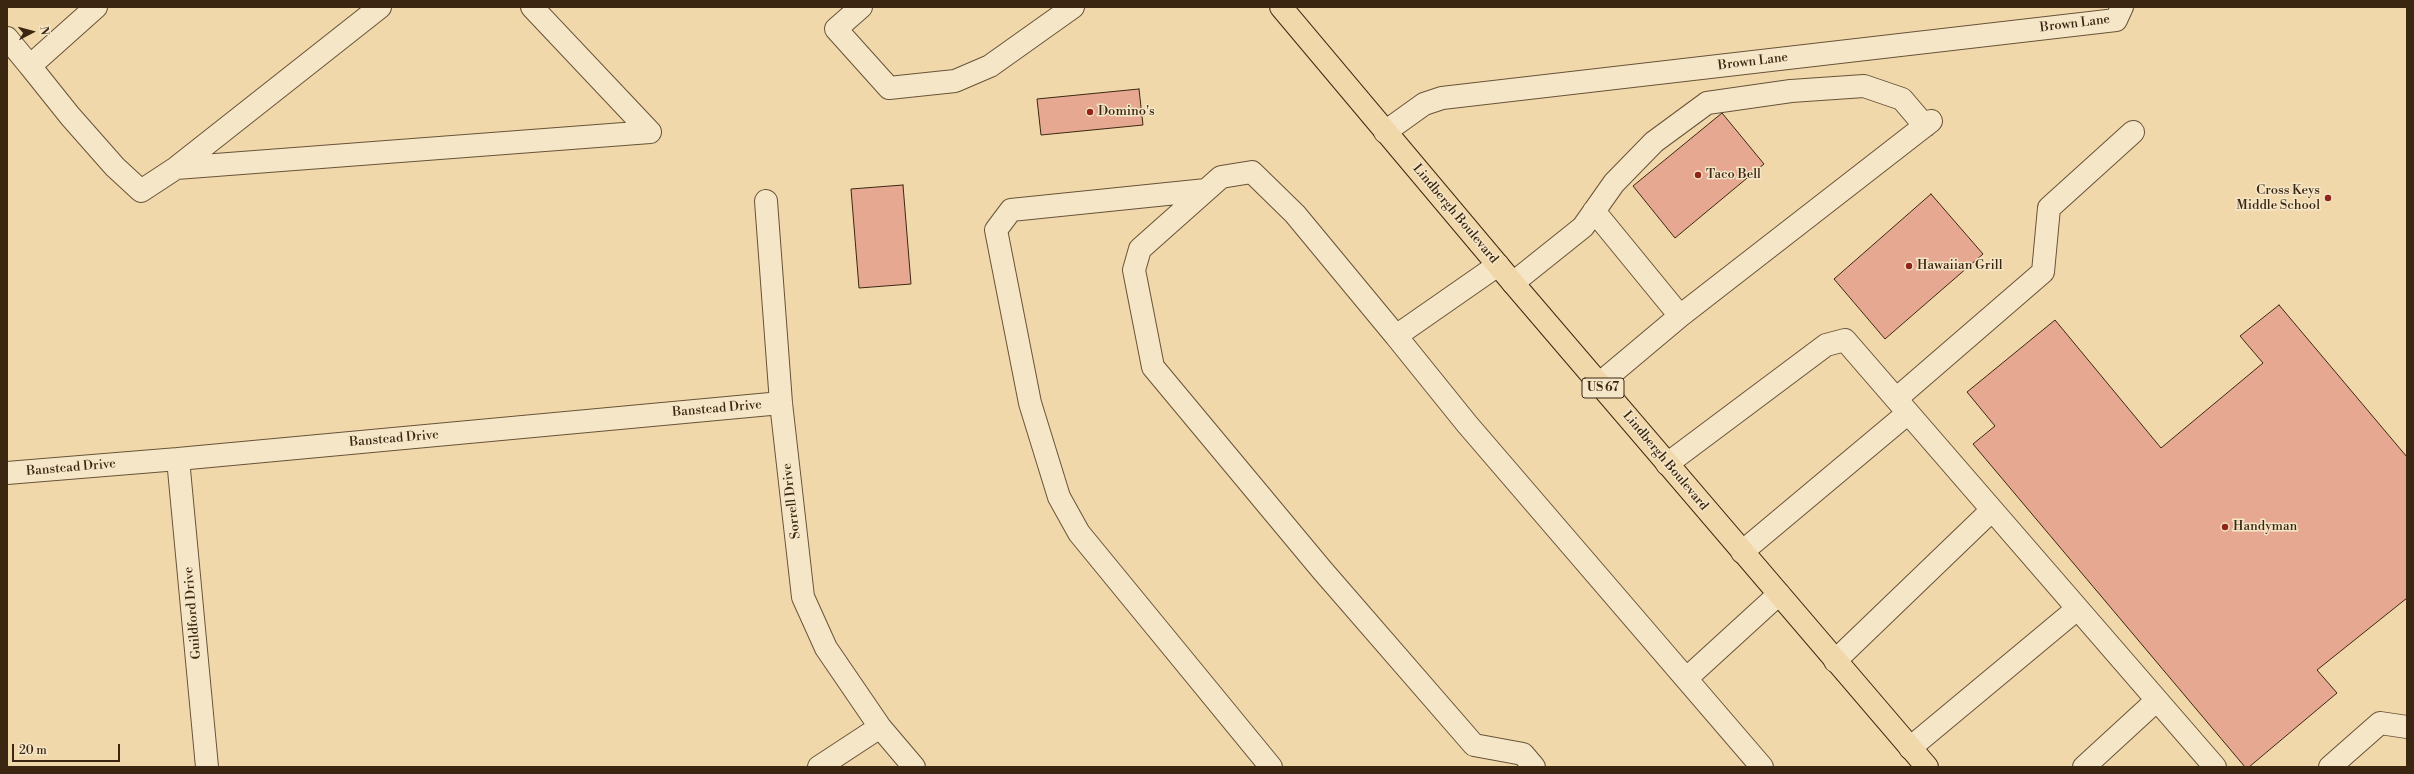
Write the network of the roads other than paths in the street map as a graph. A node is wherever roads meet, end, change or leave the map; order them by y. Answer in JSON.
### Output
{"nodes":[{"id":1,"x":96,"y":7,"type":"edge"},
{"id":2,"x":380,"y":7,"type":"edge"},
{"id":3,"x":532,"y":7,"type":"edge"},
{"id":4,"x":861,"y":7,"type":"edge"},
{"id":5,"x":1073,"y":7,"type":"edge"},
{"id":6,"x":1281,"y":7,"type":"edge"},
{"id":7,"x":2122,"y":7,"type":"edge"},
{"id":8,"x":7,"y":38,"type":"edge"},
{"id":9,"x":30,"y":66,"type":"junction"},
{"id":10,"x":1385,"y":132,"type":"junction"},
{"id":11,"x":2133,"y":132,"type":"dead end"},
{"id":12,"x":176,"y":168,"type":"junction"},
{"id":13,"x":1206,"y":190,"type":"junction"},
{"id":14,"x":766,"y":201,"type":"dead end"},
{"id":15,"x":1594,"y":211,"type":"junction"},
{"id":16,"x":1498,"y":265,"type":"junction"},
{"id":17,"x":1513,"y":283,"type":"junction"},
{"id":18,"x":1680,"y":316,"type":"junction"},
{"id":19,"x":1396,"y":336,"type":"junction"},
{"id":20,"x":1599,"y":384,"type":"junction"},
{"id":21,"x":781,"y":403,"type":"junction"},
{"id":22,"x":1902,"y":406,"type":"junction"},
{"id":23,"x":178,"y":459,"type":"junction"},
{"id":24,"x":1667,"y":464,"type":"junction"},
{"id":25,"x":7,"y":473,"type":"edge"},
{"id":26,"x":1992,"y":510,"type":"junction"},
{"id":27,"x":1742,"y":552,"type":"junction"},
{"id":28,"x":1779,"y":594,"type":"junction"},
{"id":29,"x":2077,"y":609,"type":"junction"},
{"id":30,"x":1835,"y":660,"type":"junction"},
{"id":31,"x":1687,"y":678,"type":"junction"},
{"id":32,"x":2156,"y":700,"type":"junction"},
{"id":33,"x":880,"y":727,"type":"junction"},
{"id":34,"x":2407,"y":727,"type":"edge"},
{"id":35,"x":1910,"y":748,"type":"junction"},
{"id":36,"x":1924,"y":766,"type":"edge"},
{"id":37,"x":207,"y":767,"type":"edge"},
{"id":38,"x":819,"y":767,"type":"edge"},
{"id":39,"x":914,"y":767,"type":"edge"},
{"id":40,"x":1271,"y":767,"type":"edge"},
{"id":41,"x":1534,"y":767,"type":"edge"},
{"id":42,"x":1762,"y":767,"type":"edge"},
{"id":43,"x":2084,"y":767,"type":"edge"},
{"id":44,"x":2215,"y":767,"type":"edge"},
{"id":45,"x":2330,"y":767,"type":"edge"}],
"edges":[{"from":1,"to":9,"type":"street"},
{"from":2,"to":12,"type":"street"},
{"from":3,"to":12,"type":"street"},
{"from":4,"to":5,"type":"street"},
{"from":6,"to":10,"type":"main road","name":"Lindbergh Boulevard","number":"US 67"},
{"from":7,"to":10,"type":"street","name":"Brown Lane"},
{"from":8,"to":9,"type":"street"},
{"from":9,"to":12,"type":"street"},
{"from":10,"to":16,"type":"main road","name":"Lindbergh Boulevard","number":"US 67"},
{"from":11,"to":22,"type":"street"},
{"from":13,"to":19,"type":"street"},
{"from":13,"to":40,"type":"street"},
{"from":13,"to":41,"type":"street"},
{"from":14,"to":21,"type":"street","name":"Sorrell Drive"},
{"from":15,"to":17,"type":"street"},
{"from":15,"to":18,"type":"street"},
{"from":15,"to":18,"type":"street"},
{"from":16,"to":17,"type":"main road","name":"Lindbergh Boulevard","number":"US 67"},
{"from":16,"to":19,"type":"street"},
{"from":17,"to":20,"type":"main road","name":"Lindbergh Boulevard","number":"US 67"},
{"from":18,"to":20,"type":"street"},
{"from":19,"to":31,"type":"street"},
{"from":20,"to":24,"type":"main road","name":"Lindbergh Boulevard","number":"US 67"},
{"from":21,"to":23,"type":"street","name":"Banstead Drive"},
{"from":21,"to":33,"type":"street","name":"Sorrell Drive"},
{"from":22,"to":24,"type":"street"},
{"from":22,"to":26,"type":"street"},
{"from":22,"to":27,"type":"street"},
{"from":23,"to":25,"type":"street","name":"Banstead Drive"},
{"from":23,"to":37,"type":"street","name":"Guildford Drive"},
{"from":24,"to":27,"type":"main road","name":"Lindbergh Boulevard","number":"US 67"},
{"from":26,"to":29,"type":"street"},
{"from":26,"to":30,"type":"street"},
{"from":27,"to":28,"type":"main road","name":"Lindbergh Boulevard","number":"US 67"},
{"from":28,"to":30,"type":"main road","name":"Lindbergh Boulevard","number":"US 67"},
{"from":28,"to":31,"type":"street"},
{"from":29,"to":32,"type":"street"},
{"from":29,"to":35,"type":"street"},
{"from":30,"to":35,"type":"main road","name":"Lindbergh Boulevard","number":"US 67"},
{"from":31,"to":42,"type":"street"},
{"from":32,"to":43,"type":"street"},
{"from":32,"to":44,"type":"street"},
{"from":33,"to":38,"type":"street"},
{"from":33,"to":39,"type":"street","name":"Sorrell Drive"},
{"from":34,"to":45,"type":"street"},
{"from":35,"to":36,"type":"main road","name":"Lindbergh Boulevard","number":"US 67"}]}
